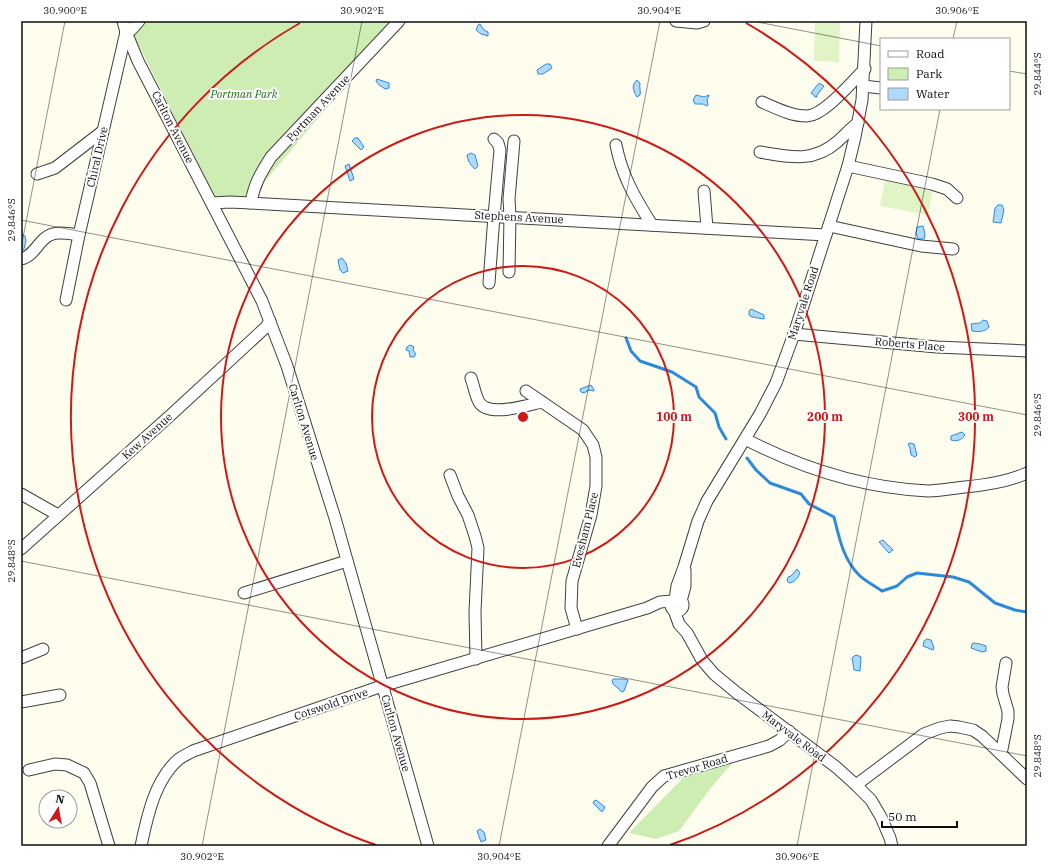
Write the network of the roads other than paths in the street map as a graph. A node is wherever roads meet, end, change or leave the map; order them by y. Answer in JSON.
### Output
{"nodes":[{"id":1,"x":123,"y":21,"type":"edge"},
{"id":2,"x":139,"y":21,"type":"edge"},
{"id":3,"x":399,"y":21,"type":"edge"},
{"id":4,"x":676,"y":21,"type":"edge"},
{"id":5,"x":704,"y":21,"type":"edge"},
{"id":6,"x":866,"y":21,"type":"edge"},
{"id":7,"x":126,"y":32,"type":"junction"},
{"id":8,"x":865,"y":69,"type":"junction"},
{"id":9,"x":863,"y":86,"type":"junction"},
{"id":10,"x":880,"y":88,"type":"edge"},
{"id":11,"x":762,"y":102,"type":"dead end"},
{"id":12,"x":858,"y":123,"type":"junction"},
{"id":13,"x":103,"y":131,"type":"junction"},
{"id":14,"x":494,"y":139,"type":"dead end"},
{"id":15,"x":514,"y":141,"type":"dead end"},
{"id":16,"x":616,"y":145,"type":"dead end"},
{"id":17,"x":760,"y":152,"type":"dead end"},
{"id":18,"x":848,"y":166,"type":"junction"},
{"id":19,"x":37,"y":174,"type":"dead end"},
{"id":20,"x":704,"y":191,"type":"dead end"},
{"id":21,"x":956,"y":198,"type":"dead end"},
{"id":22,"x":212,"y":203,"type":"junction"},
{"id":23,"x":251,"y":203,"type":"junction"},
{"id":24,"x":494,"y":216,"type":"junction"},
{"id":25,"x":510,"y":216,"type":"junction"},
{"id":26,"x":652,"y":225,"type":"junction"},
{"id":27,"x":707,"y":228,"type":"junction"},
{"id":28,"x":828,"y":230,"type":"junction"},
{"id":29,"x":79,"y":235,"type":"junction"},
{"id":30,"x":952,"y":249,"type":"dead end"},
{"id":31,"x":21,"y":259,"type":"edge"},
{"id":32,"x":509,"y":272,"type":"dead end"},
{"id":33,"x":489,"y":283,"type":"dead end"},
{"id":34,"x":66,"y":300,"type":"dead end"},
{"id":35,"x":270,"y":321,"type":"junction"},
{"id":36,"x":794,"y":334,"type":"junction"},
{"id":37,"x":1027,"y":351,"type":"edge"},
{"id":38,"x":471,"y":378,"type":"dead end"},
{"id":39,"x":526,"y":391,"type":"dead end"},
{"id":40,"x":542,"y":402,"type":"junction"},
{"id":41,"x":745,"y":438,"type":"junction"},
{"id":42,"x":1027,"y":473,"type":"edge"},
{"id":43,"x":450,"y":475,"type":"dead end"},
{"id":44,"x":21,"y":494,"type":"edge"},
{"id":45,"x":58,"y":515,"type":"junction"},
{"id":46,"x":21,"y":548,"type":"edge"},
{"id":47,"x":346,"y":561,"type":"junction"},
{"id":48,"x":244,"y":593,"type":"dead end"},
{"id":49,"x":676,"y":605,"type":"junction"},
{"id":50,"x":577,"y":629,"type":"junction"},
{"id":51,"x":43,"y":649,"type":"dead end"},
{"id":52,"x":21,"y":658,"type":"edge"},
{"id":53,"x":476,"y":658,"type":"junction"},
{"id":54,"x":1006,"y":663,"type":"dead end"},
{"id":55,"x":382,"y":686,"type":"junction"},
{"id":56,"x":60,"y":694,"type":"dead end"},
{"id":57,"x":21,"y":702,"type":"edge"},
{"id":58,"x":789,"y":731,"type":"junction"},
{"id":59,"x":1001,"y":754,"type":"junction"},
{"id":60,"x":29,"y":770,"type":"dead end"},
{"id":61,"x":1027,"y":779,"type":"edge"},
{"id":62,"x":856,"y":785,"type":"junction"},
{"id":63,"x":109,"y":846,"type":"edge"},
{"id":64,"x":141,"y":846,"type":"edge"},
{"id":65,"x":428,"y":846,"type":"edge"},
{"id":66,"x":608,"y":846,"type":"edge"},
{"id":67,"x":892,"y":846,"type":"edge"}],
"edges":[{"from":1,"to":7,"type":"street","name":"Carlton Avenue"},
{"from":2,"to":7,"type":"street"},
{"from":3,"to":23,"type":"street","name":"Portman Avenue"},
{"from":4,"to":5,"type":"street"},
{"from":6,"to":8,"type":"street","name":"Maryvale Road"},
{"from":7,"to":13,"type":"street","name":"Chiral Drive"},
{"from":7,"to":22,"type":"street","name":"Carlton Avenue"},
{"from":8,"to":9,"type":"street","name":"Maryvale Road"},
{"from":8,"to":11,"type":"street"},
{"from":9,"to":10,"type":"street"},
{"from":9,"to":12,"type":"street","name":"Maryvale Road"},
{"from":12,"to":17,"type":"street"},
{"from":12,"to":18,"type":"street","name":"Maryvale Road"},
{"from":13,"to":19,"type":"street"},
{"from":13,"to":29,"type":"street","name":"Chiral Drive"},
{"from":14,"to":24,"type":"street"},
{"from":15,"to":25,"type":"street"},
{"from":16,"to":26,"type":"street"},
{"from":18,"to":21,"type":"street"},
{"from":18,"to":28,"type":"street","name":"Maryvale Road"},
{"from":20,"to":27,"type":"street"},
{"from":22,"to":23,"type":"street","name":"Stephens Avenue"},
{"from":22,"to":35,"type":"street","name":"Carlton Avenue"},
{"from":23,"to":24,"type":"street","name":"Stephens Avenue"},
{"from":24,"to":25,"type":"street","name":"Stephens Avenue"},
{"from":24,"to":33,"type":"street"},
{"from":25,"to":26,"type":"street","name":"Stephens Avenue"},
{"from":25,"to":32,"type":"street"},
{"from":26,"to":27,"type":"street","name":"Stephens Avenue"},
{"from":27,"to":28,"type":"street","name":"Stephens Avenue"},
{"from":28,"to":30,"type":"street","name":"Stephens Avenue"},
{"from":28,"to":36,"type":"street","name":"Maryvale Road"},
{"from":29,"to":31,"type":"street"},
{"from":29,"to":34,"type":"street","name":"Chiral Drive"},
{"from":35,"to":45,"type":"street","name":"Kew Avenue"},
{"from":35,"to":47,"type":"street","name":"Carlton Avenue"},
{"from":36,"to":37,"type":"street","name":"Roberts Place"},
{"from":36,"to":41,"type":"street","name":"Maryvale Road"},
{"from":38,"to":40,"type":"street"},
{"from":39,"to":40,"type":"street","name":"Evesham Place"},
{"from":40,"to":50,"type":"street","name":"Evesham Place"},
{"from":41,"to":42,"type":"street"},
{"from":41,"to":49,"type":"street","name":"Maryvale Road"},
{"from":43,"to":53,"type":"street"},
{"from":44,"to":45,"type":"street"},
{"from":45,"to":46,"type":"street","name":"Kew Avenue"},
{"from":47,"to":48,"type":"street"},
{"from":47,"to":55,"type":"street","name":"Carlton Avenue"},
{"from":49,"to":50,"type":"street","name":"Cotswold Drive"},
{"from":49,"to":58,"type":"street","name":"Maryvale Road"},
{"from":50,"to":53,"type":"street","name":"Cotswold Drive"},
{"from":51,"to":52,"type":"street"},
{"from":53,"to":55,"type":"street","name":"Cotswold Drive"},
{"from":54,"to":59,"type":"street"},
{"from":55,"to":64,"type":"street","name":"Cotswold Drive"},
{"from":55,"to":65,"type":"street","name":"Carlton Avenue"},
{"from":56,"to":57,"type":"street"},
{"from":58,"to":62,"type":"street","name":"Maryvale Road"},
{"from":58,"to":66,"type":"street","name":"Trevor Road"},
{"from":59,"to":61,"type":"street"},
{"from":59,"to":62,"type":"street"},
{"from":60,"to":63,"type":"street"},
{"from":62,"to":67,"type":"street","name":"Maryvale Road"}]}
